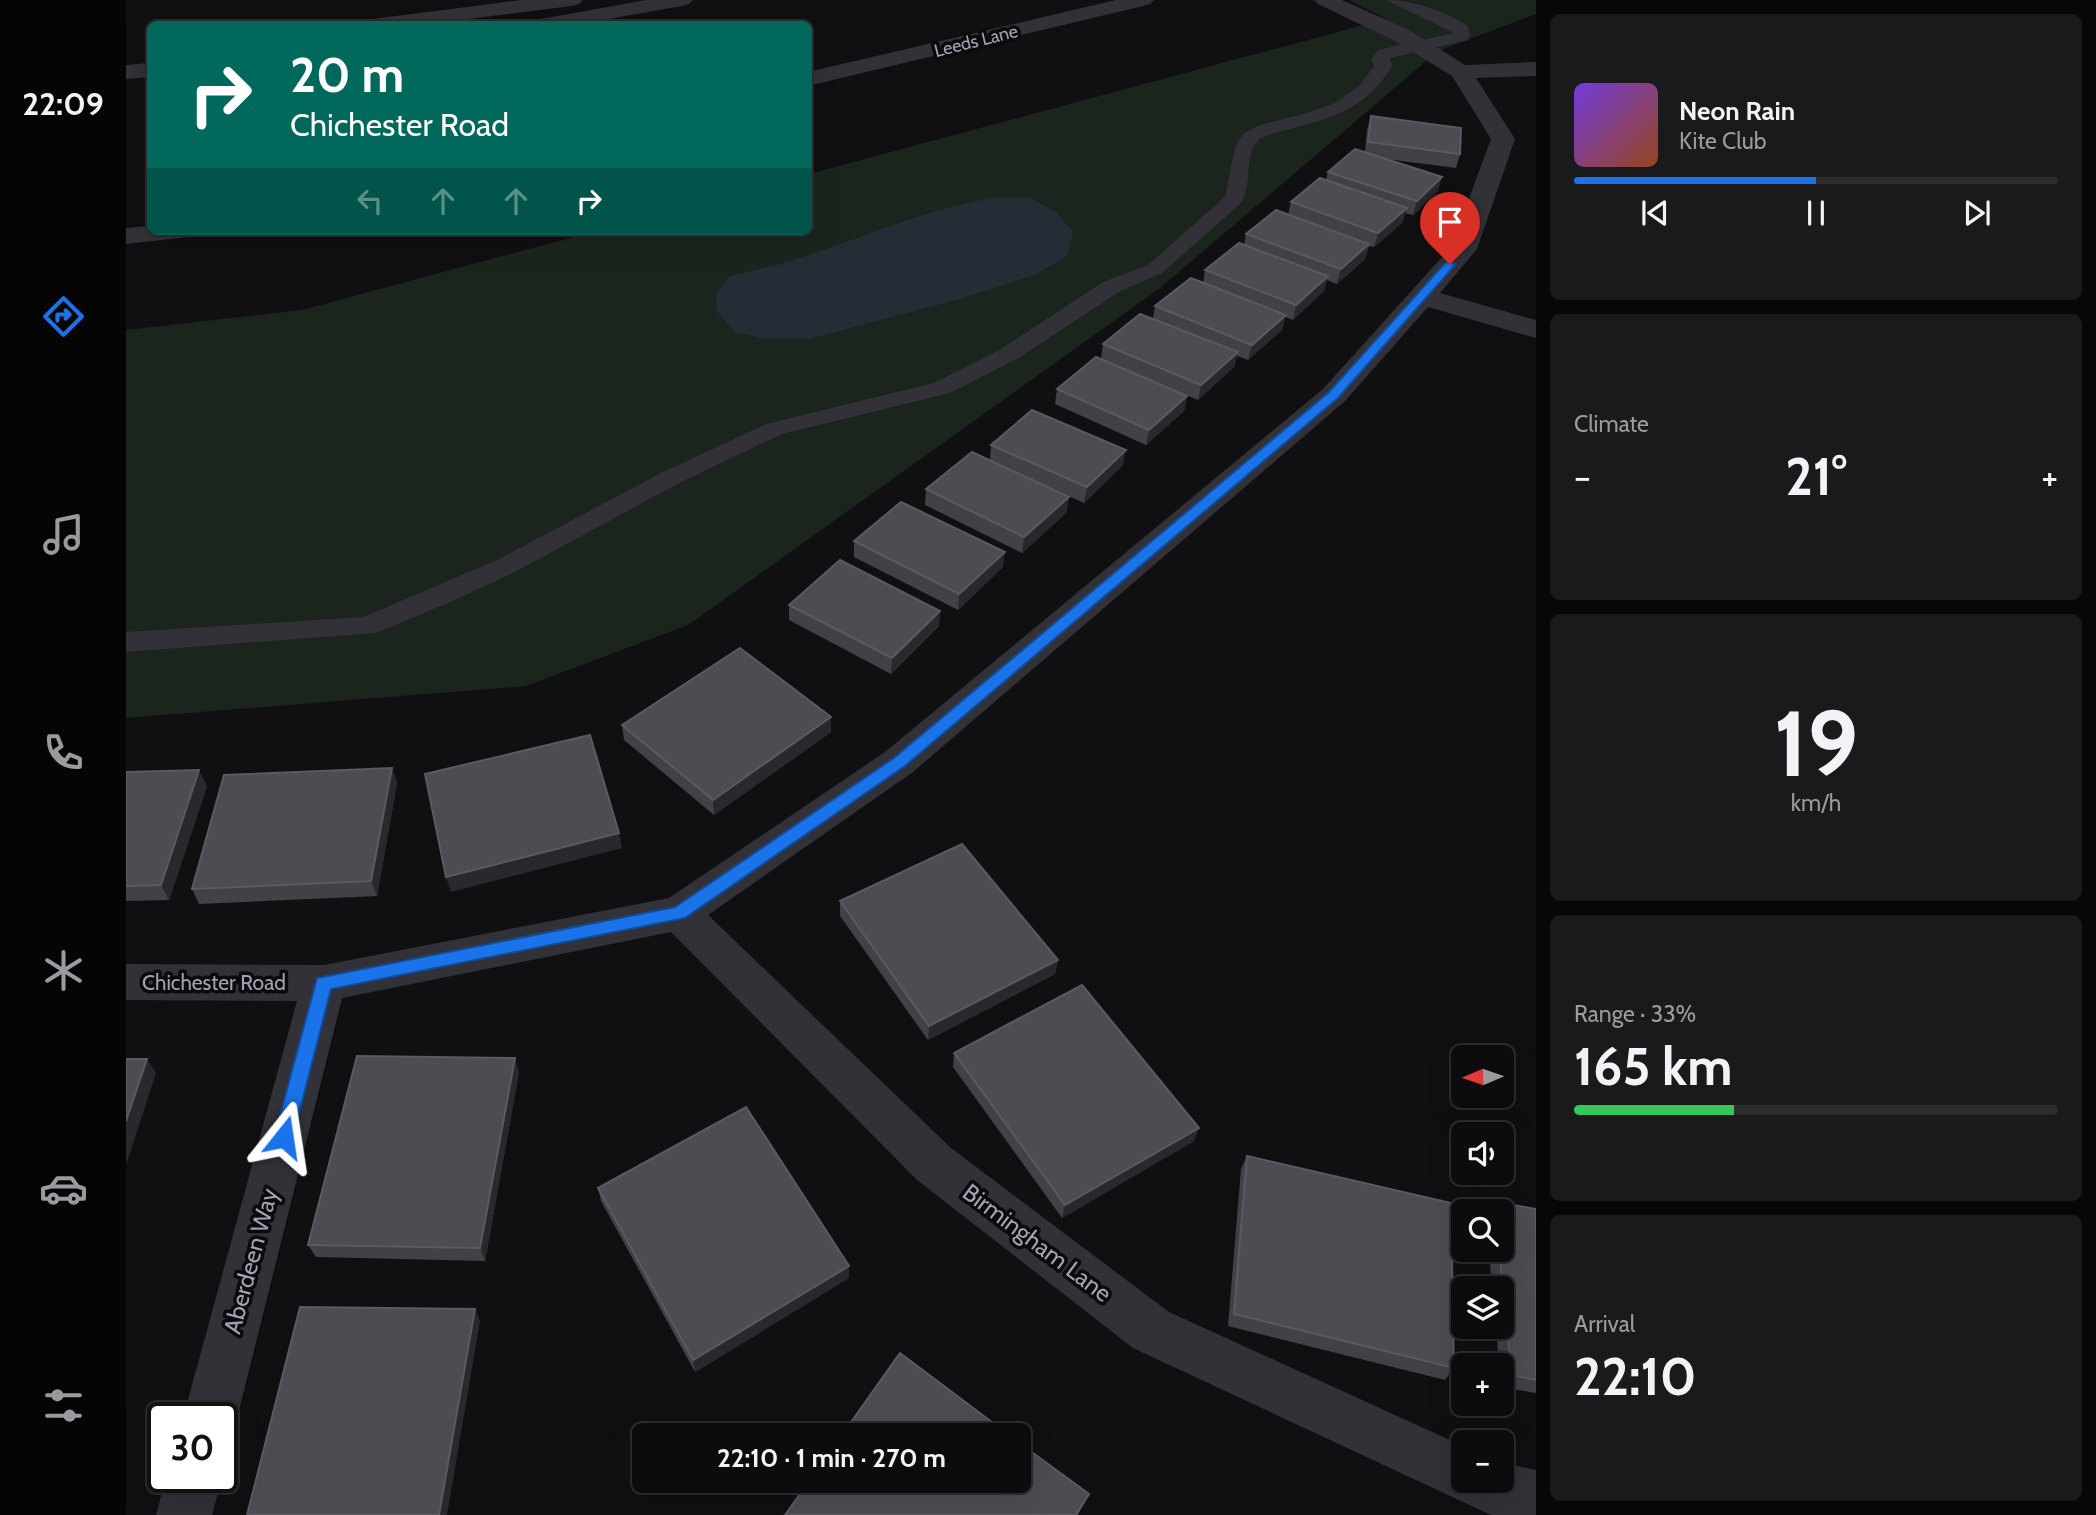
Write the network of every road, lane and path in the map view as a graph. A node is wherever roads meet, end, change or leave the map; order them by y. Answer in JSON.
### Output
{"nodes":[{"id":1,"x":572,"y":0,"type":"edge"},
{"id":2,"x":682,"y":0,"type":"edge"},
{"id":3,"x":1143,"y":0,"type":"edge"},
{"id":4,"x":1325,"y":0,"type":"edge"},
{"id":5,"x":1394,"y":0,"type":"edge"},
{"id":6,"x":404,"y":21,"type":"edge"},
{"id":7,"x":564,"y":21,"type":"edge"},
{"id":8,"x":1419,"y":46,"type":"junction"},
{"id":9,"x":147,"y":49,"type":"edge"},
{"id":10,"x":126,"y":51,"type":"edge"},
{"id":11,"x":1536,"y":69,"type":"edge"},
{"id":12,"x":147,"y":70,"type":"edge"},
{"id":13,"x":126,"y":72,"type":"edge"},
{"id":14,"x":1461,"y":72,"type":"junction"},
{"id":15,"x":812,"y":78,"type":"edge"},
{"id":16,"x":147,"y":234,"type":"edge"},
{"id":17,"x":126,"y":236,"type":"edge"},
{"id":18,"x":1422,"y":296,"type":"junction"},
{"id":19,"x":1536,"y":329,"type":"edge"},
{"id":20,"x":126,"y":642,"type":"edge"},
{"id":21,"x":679,"y":913,"type":"junction"},
{"id":22,"x":126,"y":982,"type":"edge"},
{"id":23,"x":324,"y":983,"type":"junction"},
{"id":24,"x":214,"y":1402,"type":"edge"},
{"id":25,"x":1451,"y":1468,"type":"edge"},
{"id":26,"x":190,"y":1493,"type":"edge"},
{"id":27,"x":1510,"y":1493,"type":"edge"},
{"id":28,"x":1536,"y":1498,"type":"edge"},
{"id":29,"x":184,"y":1515,"type":"edge"}],
"edges":[{"from":1,"to":6,"type":"street"},
{"from":2,"to":7,"type":"street"},
{"from":3,"to":15,"type":"street","name":"Leeds Lane"},
{"from":4,"to":8,"type":"street","name":"Chichester Road"},
{"from":5,"to":8,"type":"lane"},
{"from":8,"to":14,"type":"street","name":"Chichester Road"},
{"from":8,"to":20,"type":"lane"},
{"from":9,"to":10,"type":"street"},
{"from":11,"to":14,"type":"street"},
{"from":12,"to":13,"type":"street"},
{"from":14,"to":18,"type":"street","name":"Chichester Road"},
{"from":16,"to":17,"type":"street"},
{"from":18,"to":19,"type":"street"},
{"from":18,"to":21,"type":"street","name":"Chichester Road"},
{"from":21,"to":23,"type":"street","name":"Chichester Road"},
{"from":21,"to":25,"type":"street","name":"Birmingham Lane"},
{"from":22,"to":23,"type":"street","name":"Chichester Road"},
{"from":23,"to":24,"type":"street","name":"Aberdeen Way"},
{"from":26,"to":29,"type":"street"},
{"from":27,"to":28,"type":"street"}]}
